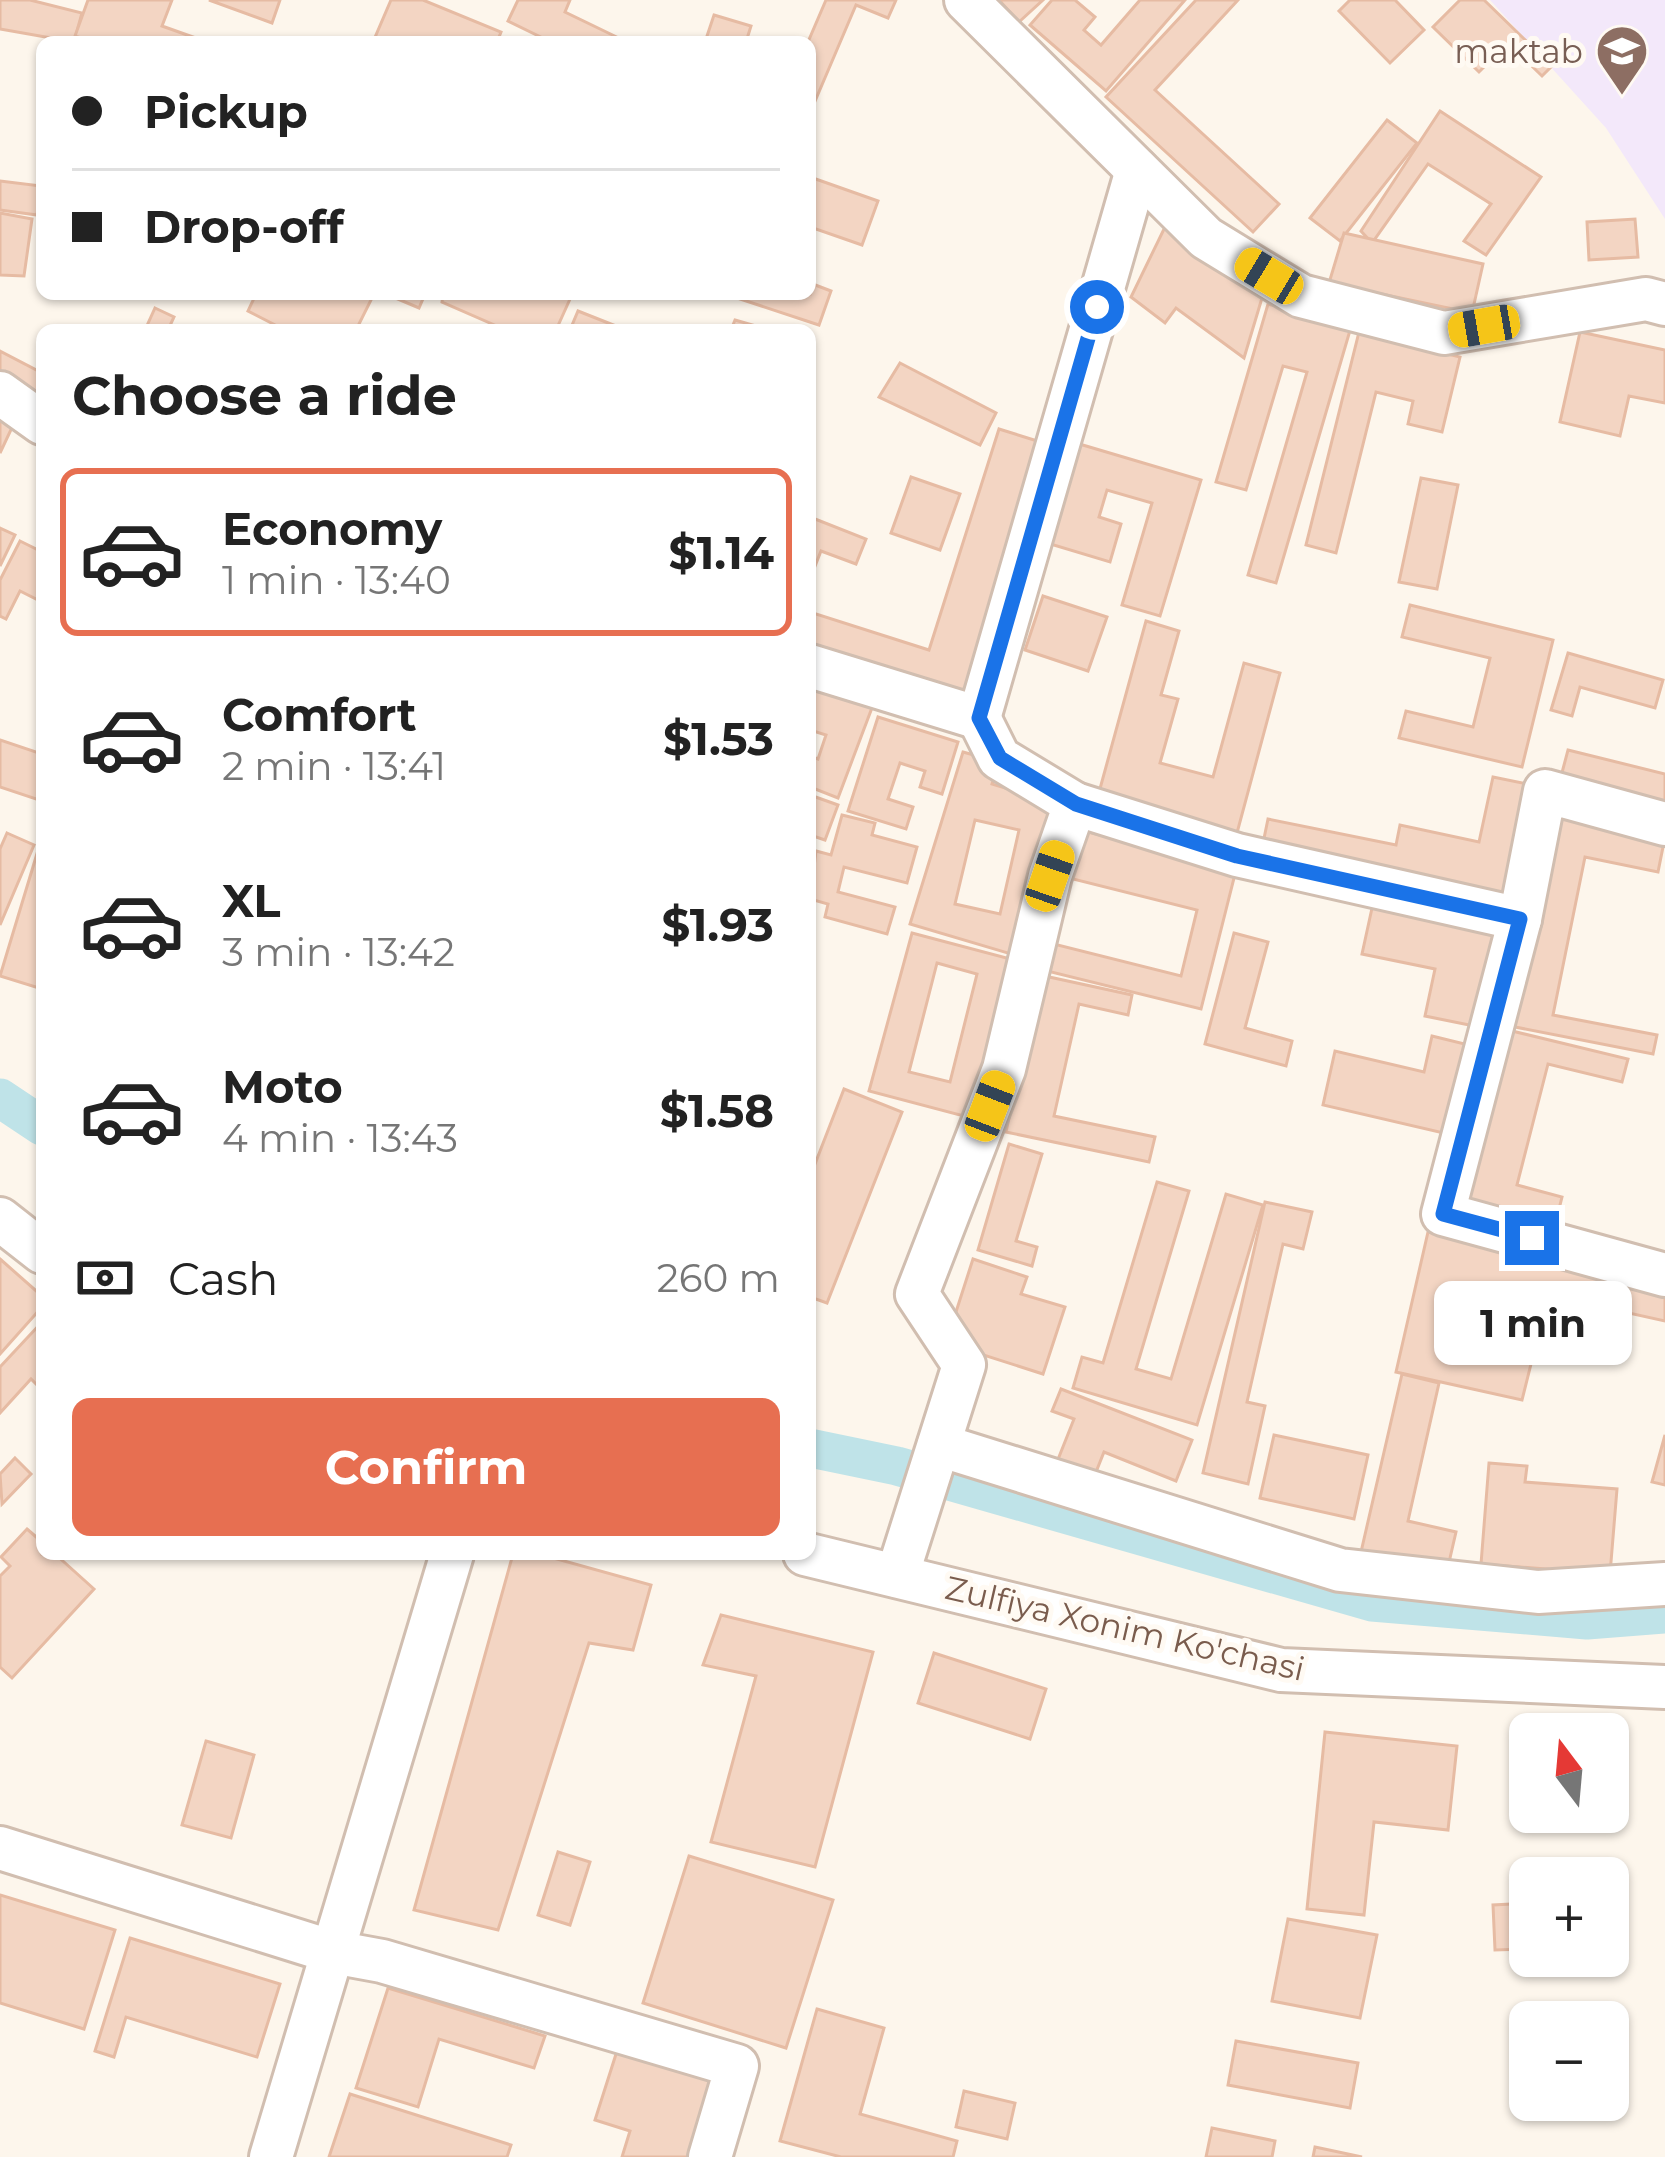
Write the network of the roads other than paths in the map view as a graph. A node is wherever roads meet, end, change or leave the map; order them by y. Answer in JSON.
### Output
{"nodes":[{"id":1,"x":966,"y":0,"type":"edge"},
{"id":2,"x":1137,"y":170,"type":"junction"},
{"id":3,"x":1665,"y":304,"type":"edge"},
{"id":4,"x":0,"y":393,"type":"edge"},
{"id":5,"x":36,"y":418,"type":"edge"},
{"id":6,"x":816,"y":668,"type":"edge"},
{"id":7,"x":979,"y":718,"type":"junction"},
{"id":8,"x":1076,"y":804,"type":"junction"},
{"id":9,"x":1665,"y":824,"type":"edge"},
{"id":10,"x":1520,"y":919,"type":"junction"},
{"id":11,"x":0,"y":1220,"type":"edge"},
{"id":12,"x":36,"y":1247,"type":"edge"},
{"id":13,"x":1665,"y":1275,"type":"edge"},
{"id":14,"x":939,"y":1445,"type":"junction"},
{"id":15,"x":816,"y":1557,"type":"edge"},
{"id":16,"x":450,"y":1560,"type":"edge"},
{"id":17,"x":897,"y":1576,"type":"junction"},
{"id":18,"x":1665,"y":1584,"type":"edge"},
{"id":19,"x":1665,"y":1687,"type":"edge"},
{"id":20,"x":0,"y":1848,"type":"edge"},
{"id":21,"x":332,"y":1952,"type":"junction"},
{"id":22,"x":271,"y":2157,"type":"edge"},
{"id":23,"x":710,"y":2157,"type":"edge"}],
"edges":[{"from":1,"to":2,"type":"street"},
{"from":2,"to":3,"type":"street"},
{"from":2,"to":7,"type":"street"},
{"from":4,"to":5,"type":"street"},
{"from":6,"to":7,"type":"street"},
{"from":7,"to":8,"type":"street"},
{"from":8,"to":10,"type":"street"},
{"from":8,"to":14,"type":"street"},
{"from":9,"to":10,"type":"street"},
{"from":10,"to":13,"type":"street"},
{"from":11,"to":12,"type":"street"},
{"from":14,"to":17,"type":"street"},
{"from":14,"to":18,"type":"street"},
{"from":15,"to":17,"type":"street","name":"Zulfiya Xonim Ko'chasi"},
{"from":16,"to":21,"type":"street"},
{"from":17,"to":19,"type":"street","name":"Zulfiya Xonim Ko'chasi"},
{"from":20,"to":21,"type":"street"},
{"from":21,"to":22,"type":"street"},
{"from":21,"to":23,"type":"street"}]}
